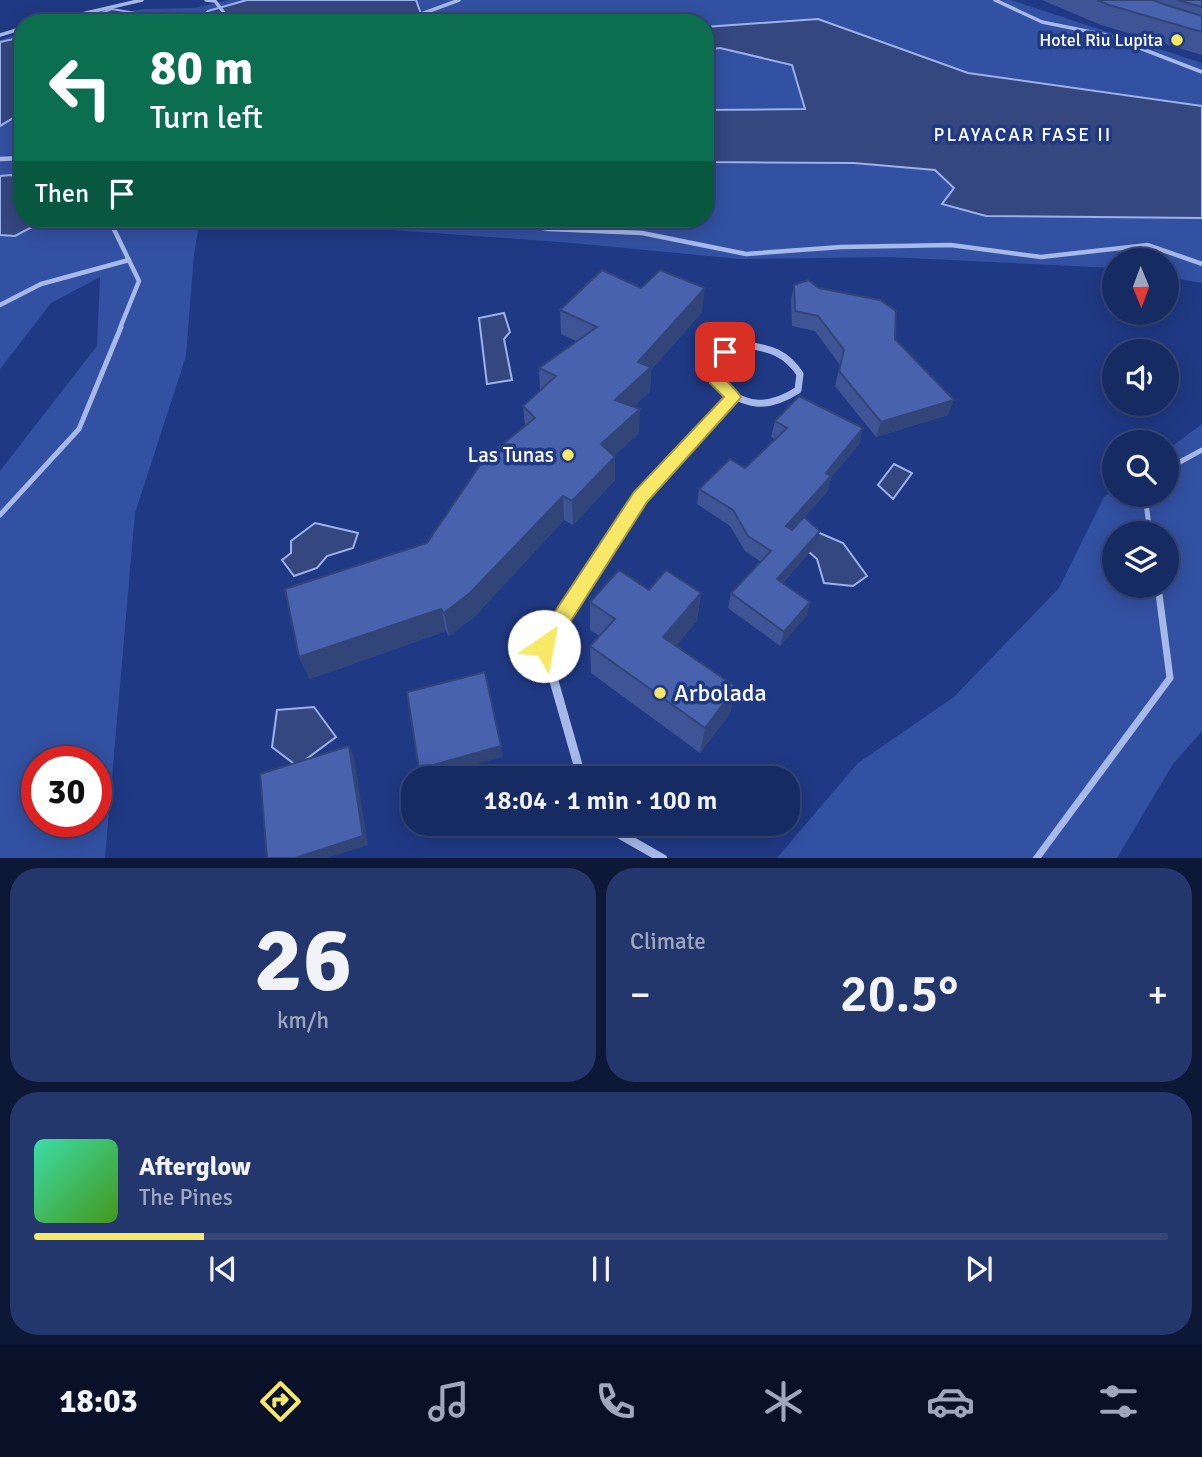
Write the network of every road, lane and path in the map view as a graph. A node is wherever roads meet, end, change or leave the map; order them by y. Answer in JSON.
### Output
{"nodes":[{"id":1,"x":142,"y":0,"type":"edge"},
{"id":2,"x":206,"y":0,"type":"edge"},
{"id":3,"x":459,"y":0,"type":"edge"},
{"id":4,"x":995,"y":0,"type":"edge"},
{"id":5,"x":82,"y":14,"type":"edge"},
{"id":6,"x":225,"y":14,"type":"edge"},
{"id":7,"x":421,"y":14,"type":"edge"},
{"id":8,"x":1202,"y":72,"type":"edge"},
{"id":9,"x":113,"y":228,"type":"edge"},
{"id":10,"x":543,"y":228,"type":"edge"},
{"id":11,"x":129,"y":260,"type":"junction"},
{"id":12,"x":1202,"y":264,"type":"edge"},
{"id":13,"x":0,"y":305,"type":"edge"},
{"id":14,"x":733,"y":397,"type":"junction"},
{"id":15,"x":1202,"y":450,"type":"edge"},
{"id":16,"x":1179,"y":462,"type":"edge"},
{"id":17,"x":0,"y":515,"type":"edge"},
{"id":18,"x":1160,"y":598,"type":"edge"},
{"id":19,"x":578,"y":766,"type":"edge"},
{"id":20,"x":623,"y":836,"type":"edge"},
{"id":21,"x":661,"y":858,"type":"edge"},
{"id":22,"x":1037,"y":858,"type":"edge"}],
"edges":[{"from":1,"to":5,"type":"lane"},
{"from":2,"to":6,"type":"lane"},
{"from":3,"to":7,"type":"lane"},
{"from":4,"to":8,"type":"lane"},
{"from":9,"to":11,"type":"lane"},
{"from":10,"to":12,"type":"lane"},
{"from":11,"to":13,"type":"lane"},
{"from":11,"to":17,"type":"lane"},
{"from":14,"to":14,"type":"street"},
{"from":14,"to":19,"type":"street"},
{"from":15,"to":16,"type":"lane"},
{"from":18,"to":22,"type":"lane"},
{"from":20,"to":21,"type":"street"}]}
